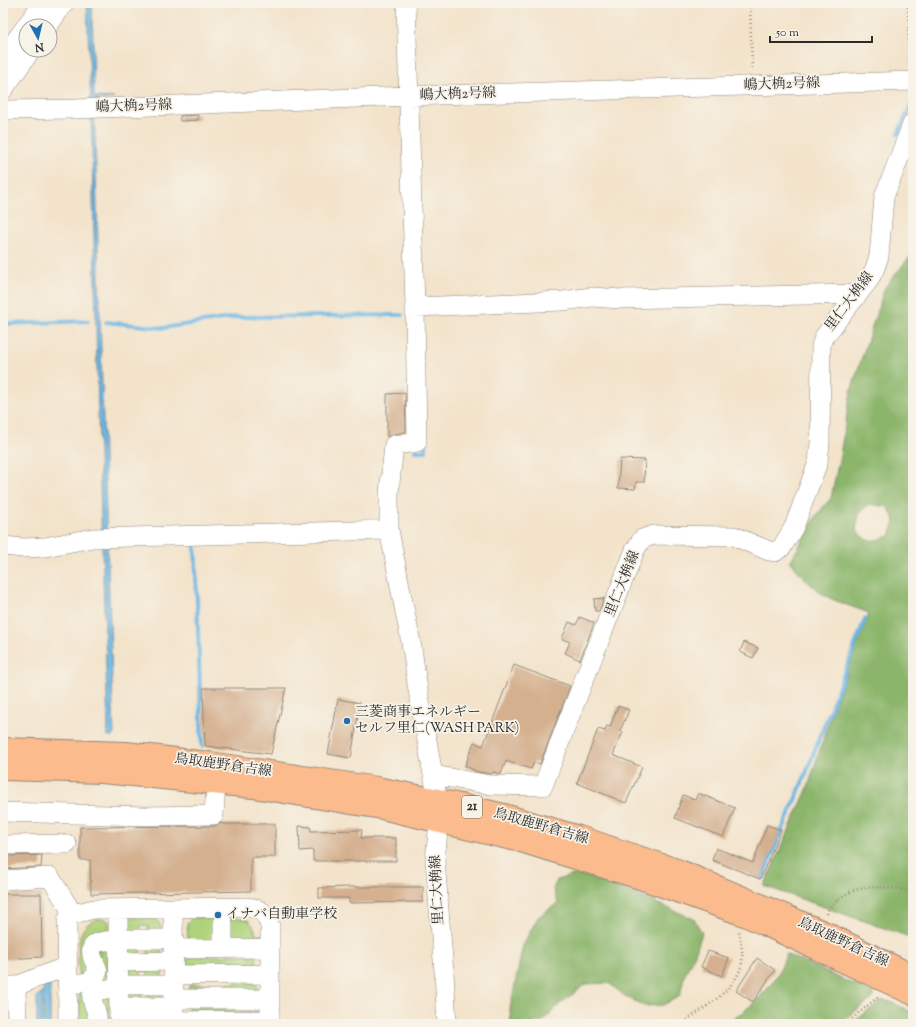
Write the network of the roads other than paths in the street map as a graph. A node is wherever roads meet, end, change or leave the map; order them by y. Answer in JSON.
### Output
{"nodes":[{"id":1,"x":43,"y":3,"type":"edge"},
{"id":2,"x":64,"y":3,"type":"edge"},
{"id":3,"x":406,"y":3,"type":"edge"},
{"id":4,"x":32,"y":18,"type":"edge"},
{"id":5,"x":54,"y":18,"type":"edge"},
{"id":6,"x":18,"y":37,"type":"edge"},
{"id":7,"x":3,"y":58,"type":"edge"},
{"id":8,"x":25,"y":58,"type":"edge"},
{"id":9,"x":911,"y":81,"type":"edge"},
{"id":10,"x":3,"y":90,"type":"edge"},
{"id":11,"x":408,"y":96,"type":"junction"},
{"id":12,"x":3,"y":110,"type":"edge"},
{"id":13,"x":913,"y":122,"type":"edge"},
{"id":14,"x":857,"y":294,"type":"junction"},
{"id":15,"x":415,"y":307,"type":"junction"},
{"id":16,"x":390,"y":530,"type":"junction"},
{"id":17,"x":3,"y":546,"type":"edge"},
{"id":18,"x":3,"y":749,"type":"edge"},
{"id":19,"x":3,"y":769,"type":"edge"},
{"id":20,"x":433,"y":775,"type":"junction"},
{"id":21,"x":216,"y":783,"type":"junction"},
{"id":22,"x":438,"y":800,"type":"junction"},
{"id":23,"x":3,"y":812,"type":"edge"},
{"id":24,"x":439,"y":822,"type":"junction"},
{"id":25,"x":67,"y":844,"type":"dead end"},
{"id":26,"x":3,"y":845,"type":"edge"},
{"id":27,"x":3,"y":880,"type":"edge"},
{"id":28,"x":174,"y":908,"type":"junction"},
{"id":29,"x":118,"y":909,"type":"junction"},
{"id":30,"x":73,"y":914,"type":"junction"},
{"id":31,"x":222,"y":923,"type":"dead end"},
{"id":32,"x":118,"y":940,"type":"junction"},
{"id":33,"x":223,"y":948,"type":"junction"},
{"id":34,"x":270,"y":948,"type":"junction"},
{"id":35,"x":118,"y":962,"type":"junction"},
{"id":36,"x":67,"y":974,"type":"junction"},
{"id":37,"x":270,"y":974,"type":"junction"},
{"id":38,"x":913,"y":976,"type":"edge"},
{"id":39,"x":144,"y":979,"type":"edge"},
{"id":40,"x":10,"y":986,"type":"edge"},
{"id":41,"x":119,"y":987,"type":"junction"},
{"id":42,"x":174,"y":988,"type":"edge"},
{"id":43,"x":913,"y":994,"type":"edge"},
{"id":44,"x":270,"y":999,"type":"junction"},
{"id":45,"x":119,"y":1018,"type":"edge"},
{"id":46,"x":224,"y":1022,"type":"edge"},
{"id":47,"x":270,"y":1022,"type":"edge"},
{"id":48,"x":17,"y":1024,"type":"edge"},
{"id":49,"x":68,"y":1024,"type":"edge"},
{"id":50,"x":96,"y":1024,"type":"edge"},
{"id":51,"x":446,"y":1024,"type":"edge"}],
"edges":[{"from":1,"to":4,"type":"street"},
{"from":2,"to":5,"type":"street"},
{"from":3,"to":11,"type":"street"},
{"from":6,"to":7,"type":"street"},
{"from":8,"to":10,"type":"street"},
{"from":9,"to":11,"type":"street","name":"嶋大桷2号線"},
{"from":11,"to":12,"type":"street","name":"嶋大桷2号線"},
{"from":11,"to":15,"type":"street"},
{"from":13,"to":14,"type":"street","name":"里仁大桷線"},
{"from":14,"to":15,"type":"street"},
{"from":14,"to":20,"type":"street","name":"里仁大桷線"},
{"from":15,"to":16,"type":"street"},
{"from":16,"to":17,"type":"street"},
{"from":16,"to":20,"type":"street"},
{"from":18,"to":22,"type":"main road","name":"鳥取鹿野倉吉線","number":"21"},
{"from":19,"to":21,"type":"main road","name":"鳥取鹿野倉吉線","number":"21"},
{"from":20,"to":22,"type":"street","name":"里仁大桷線"},
{"from":21,"to":23,"type":"street"},
{"from":21,"to":24,"type":"main road","name":"鳥取鹿野倉吉線","number":"21"},
{"from":22,"to":24,"type":"street","name":"里仁大桷線"},
{"from":22,"to":38,"type":"main road","name":"鳥取鹿野倉吉線","number":"21"},
{"from":24,"to":43,"type":"main road","name":"鳥取鹿野倉吉線","number":"21"},
{"from":24,"to":51,"type":"street","name":"里仁大桷線"},
{"from":25,"to":26,"type":"street"},
{"from":27,"to":30,"type":"street"},
{"from":28,"to":29,"type":"street"},
{"from":28,"to":34,"type":"street"},
{"from":28,"to":42,"type":"street"},
{"from":29,"to":30,"type":"street"},
{"from":29,"to":32,"type":"street"},
{"from":30,"to":36,"type":"street"},
{"from":31,"to":33,"type":"street"},
{"from":32,"to":35,"type":"street"},
{"from":32,"to":36,"type":"street"},
{"from":32,"to":39,"type":"street"},
{"from":33,"to":34,"type":"street"},
{"from":33,"to":42,"type":"street"},
{"from":34,"to":37,"type":"street"},
{"from":35,"to":39,"type":"street"},
{"from":35,"to":41,"type":"street"},
{"from":36,"to":40,"type":"street"},
{"from":36,"to":49,"type":"street"},
{"from":37,"to":42,"type":"street"},
{"from":37,"to":44,"type":"street"},
{"from":39,"to":41,"type":"street"},
{"from":39,"to":42,"type":"street"},
{"from":39,"to":42,"type":"street"},
{"from":39,"to":42,"type":"street"},
{"from":39,"to":45,"type":"street"},
{"from":40,"to":48,"type":"street"},
{"from":41,"to":45,"type":"street"},
{"from":41,"to":50,"type":"street"},
{"from":42,"to":44,"type":"street"},
{"from":42,"to":46,"type":"street"},
{"from":44,"to":47,"type":"street"},
{"from":46,"to":47,"type":"street"}]}
